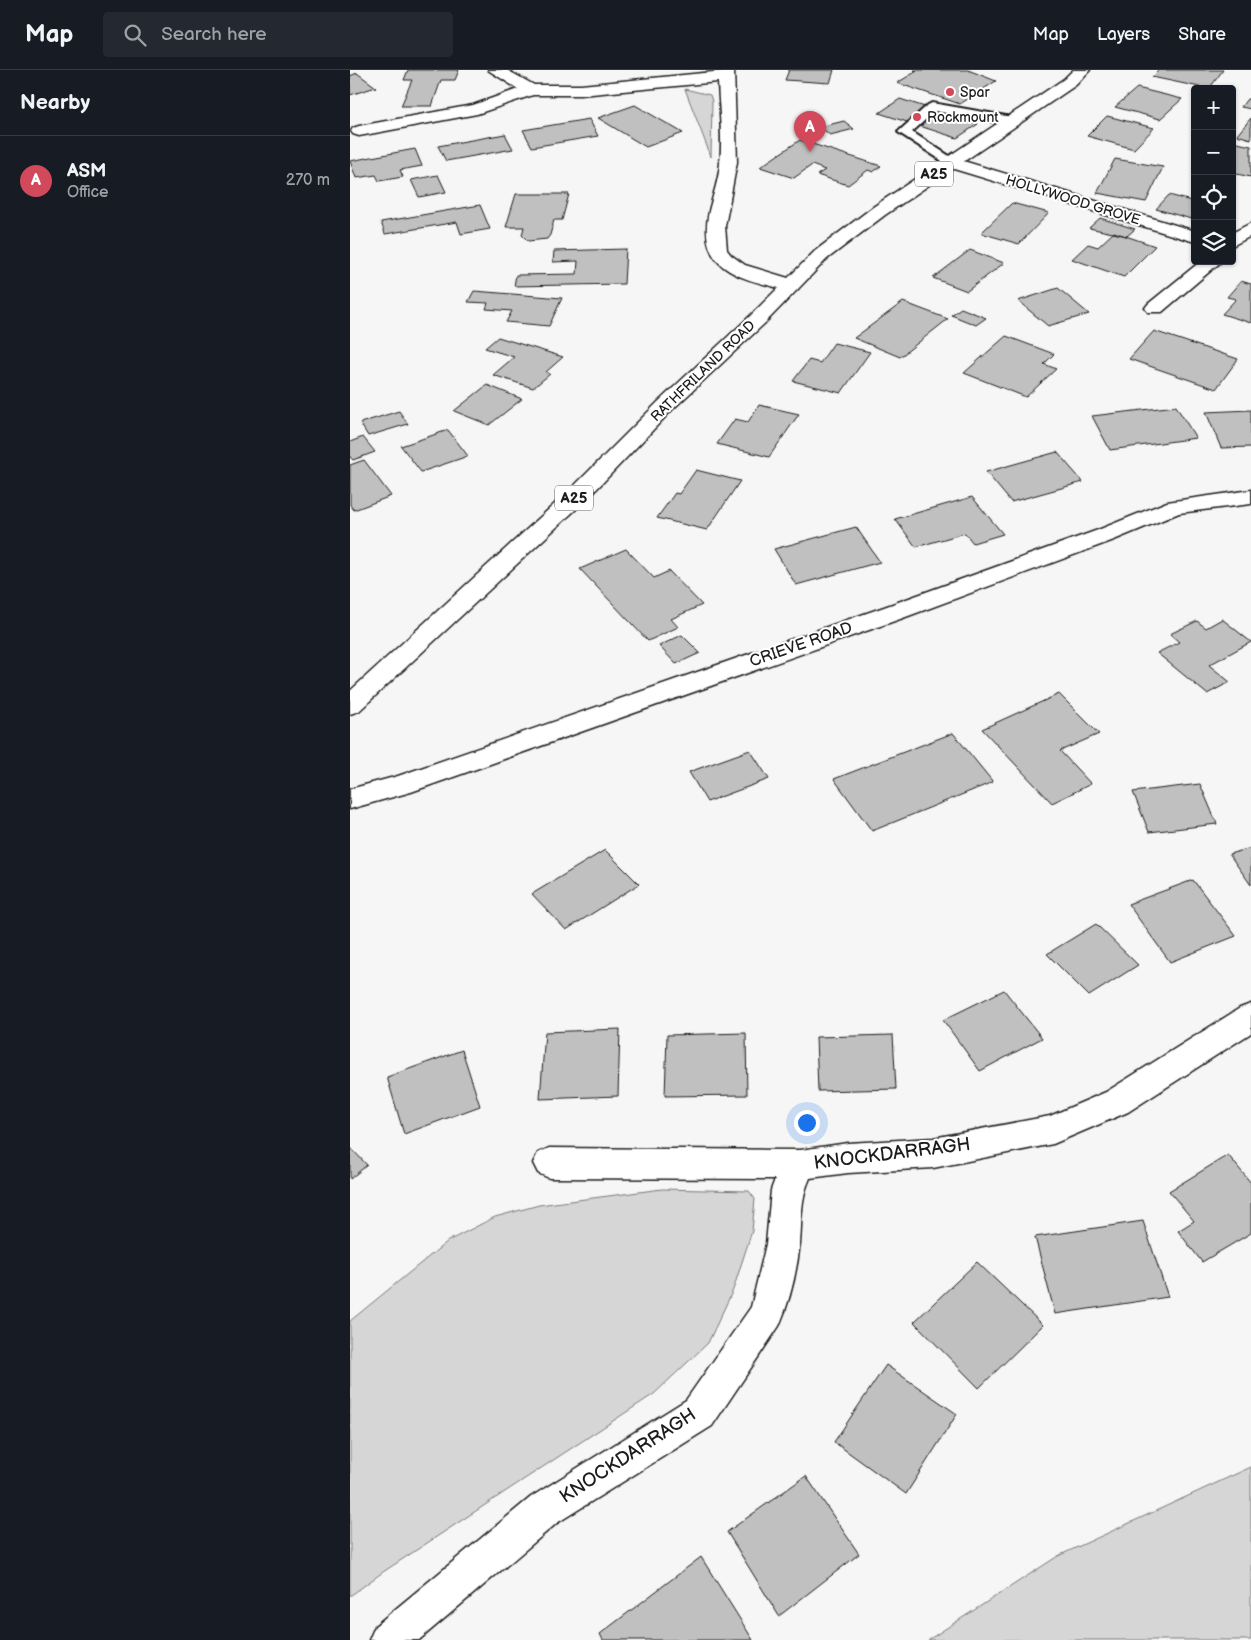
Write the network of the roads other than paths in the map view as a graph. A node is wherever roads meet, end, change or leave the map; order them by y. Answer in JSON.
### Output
{"nodes":[{"id":1,"x":496,"y":70,"type":"edge"},
{"id":2,"x":1082,"y":70,"type":"edge"},
{"id":3,"x":726,"y":74,"type":"edge"},
{"id":4,"x":531,"y":90,"type":"junction"},
{"id":5,"x":1012,"y":121,"type":"junction"},
{"id":6,"x":359,"y":131,"type":"dead end"},
{"id":7,"x":950,"y":162,"type":"junction"},
{"id":8,"x":1251,"y":228,"type":"edge"},
{"id":9,"x":1191,"y":236,"type":"edge"},
{"id":10,"x":1236,"y":238,"type":"edge"},
{"id":11,"x":1208,"y":265,"type":"edge"},
{"id":12,"x":791,"y":285,"type":"junction"},
{"id":13,"x":1155,"y":308,"type":"dead end"},
{"id":14,"x":1251,"y":497,"type":"edge"},
{"id":15,"x":350,"y":705,"type":"edge"},
{"id":16,"x":350,"y":799,"type":"edge"},
{"id":17,"x":1251,"y":1017,"type":"edge"},
{"id":18,"x":549,"y":1163,"type":"dead end"},
{"id":19,"x":800,"y":1165,"type":"junction"},
{"id":20,"x":389,"y":1640,"type":"edge"}],
"edges":[{"from":1,"to":4,"type":"street"},
{"from":2,"to":5,"type":"street","name":"RATHFRILAND ROAD","number":"A25"},
{"from":3,"to":4,"type":"street"},
{"from":3,"to":12,"type":"street"},
{"from":4,"to":6,"type":"street"},
{"from":5,"to":7,"type":"street","name":"RATHFRILAND ROAD","number":"A25"},
{"from":5,"to":7,"type":"lane"},
{"from":7,"to":9,"type":"street","name":"HOLLYWOOD GROVE"},
{"from":7,"to":12,"type":"street","name":"RATHFRILAND ROAD","number":"A25"},
{"from":8,"to":10,"type":"street"},
{"from":11,"to":13,"type":"street"},
{"from":12,"to":15,"type":"street","name":"RATHFRILAND ROAD","number":"A25"},
{"from":14,"to":16,"type":"street","name":"CRIEVE ROAD"},
{"from":17,"to":19,"type":"street","name":"KNOCKDARRAGH"},
{"from":18,"to":19,"type":"street"},
{"from":19,"to":20,"type":"street","name":"KNOCKDARRAGH"}]}
